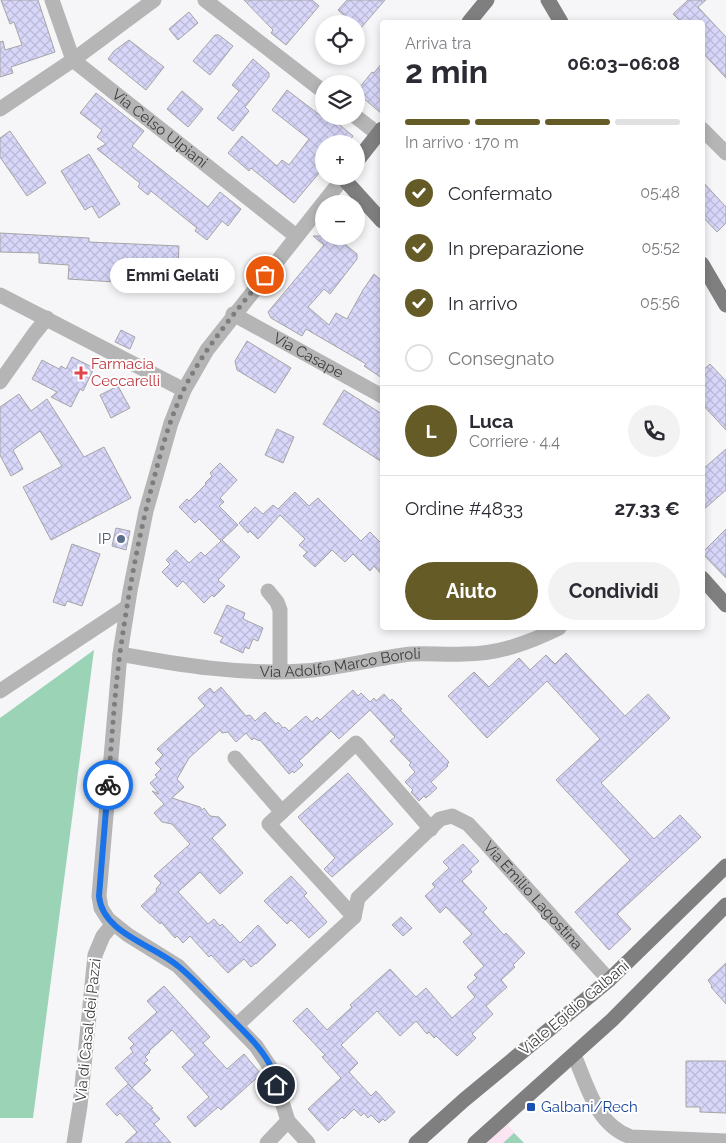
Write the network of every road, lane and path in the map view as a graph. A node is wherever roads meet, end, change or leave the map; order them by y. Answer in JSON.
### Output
{"nodes":[{"id":1,"x":52,"y":0,"type":"edge"},
{"id":2,"x":154,"y":0,"type":"edge"},
{"id":3,"x":205,"y":0,"type":"edge"},
{"id":4,"x":487,"y":0,"type":"edge"},
{"id":5,"x":548,"y":0,"type":"edge"},
{"id":6,"x":471,"y":20,"type":"edge"},
{"id":7,"x":560,"y":20,"type":"edge"},
{"id":8,"x":73,"y":60,"type":"junction"},
{"id":9,"x":315,"y":85,"type":"edge"},
{"id":10,"x":0,"y":109,"type":"edge"},
{"id":11,"x":365,"y":122,"type":"edge"},
{"id":12,"x":380,"y":132,"type":"edge"},
{"id":13,"x":705,"y":133,"type":"edge"},
{"id":14,"x":365,"y":151,"type":"edge"},
{"id":15,"x":726,"y":154,"type":"edge"},
{"id":16,"x":337,"y":185,"type":"edge"},
{"id":17,"x":351,"y":185,"type":"edge"},
{"id":18,"x":380,"y":219,"type":"edge"},
{"id":19,"x":296,"y":236,"type":"junction"},
{"id":20,"x":705,"y":269,"type":"edge"},
{"id":21,"x":0,"y":295,"type":"edge"},
{"id":22,"x":726,"y":305,"type":"edge"},
{"id":23,"x":234,"y":314,"type":"junction"},
{"id":24,"x":47,"y":318,"type":"junction"},
{"id":25,"x":0,"y":382,"type":"edge"},
{"id":26,"x":184,"y":390,"type":"junction"},
{"id":27,"x":380,"y":395,"type":"edge"},
{"id":28,"x":705,"y":581,"type":"edge"},
{"id":29,"x":268,"y":591,"type":"dead end"},
{"id":30,"x":726,"y":604,"type":"edge"},
{"id":31,"x":127,"y":608,"type":"junction"},
{"id":32,"x":554,"y":630,"type":"edge"},
{"id":33,"x":120,"y":654,"type":"junction"},
{"id":34,"x":280,"y":672,"type":"junction"},
{"id":35,"x":0,"y":691,"type":"edge"},
{"id":36,"x":235,"y":758,"type":"dead end"},
{"id":37,"x":282,"y":812,"type":"junction"},
{"id":38,"x":431,"y":829,"type":"junction"},
{"id":39,"x":726,"y":866,"type":"edge"},
{"id":40,"x":726,"y":906,"type":"edge"},
{"id":41,"x":354,"y":917,"type":"junction"},
{"id":42,"x":113,"y":924,"type":"junction"},
{"id":43,"x":609,"y":980,"type":"junction"},
{"id":44,"x":237,"y":1025,"type":"junction"},
{"id":45,"x":574,"y":1055,"type":"junction"},
{"id":46,"x":288,"y":1121,"type":"junction"},
{"id":47,"x":726,"y":1140,"type":"edge"},
{"id":48,"x":74,"y":1143,"type":"edge"},
{"id":49,"x":267,"y":1143,"type":"edge"},
{"id":50,"x":308,"y":1143,"type":"edge"},
{"id":51,"x":416,"y":1143,"type":"edge"},
{"id":52,"x":475,"y":1143,"type":"edge"}],
"edges":[{"from":1,"to":8,"type":"street"},
{"from":2,"to":8,"type":"street"},
{"from":3,"to":9,"type":"street"},
{"from":4,"to":6,"type":"main road"},
{"from":5,"to":7,"type":"main road"},
{"from":8,"to":10,"type":"street"},
{"from":8,"to":19,"type":"street","name":"Via Celso Ulpiani"},
{"from":11,"to":12,"type":"street"},
{"from":12,"to":14,"type":"main road"},
{"from":13,"to":15,"type":"street"},
{"from":16,"to":19,"type":"street"},
{"from":17,"to":18,"type":"main road"},
{"from":19,"to":23,"type":"street"},
{"from":20,"to":22,"type":"main road"},
{"from":21,"to":24,"type":"street"},
{"from":23,"to":26,"type":"street"},
{"from":23,"to":27,"type":"street","name":"Via Casape"},
{"from":24,"to":25,"type":"street"},
{"from":24,"to":26,"type":"street"},
{"from":26,"to":31,"type":"street"},
{"from":28,"to":30,"type":"main road"},
{"from":29,"to":34,"type":"street"},
{"from":31,"to":33,"type":"street"},
{"from":31,"to":35,"type":"street"},
{"from":32,"to":34,"type":"street","name":"Via Adolfo Marco Boroli"},
{"from":33,"to":34,"type":"street","name":"Via Adolfo Marco Boroli"},
{"from":33,"to":42,"type":"street"},
{"from":36,"to":37,"type":"street"},
{"from":37,"to":38,"type":"street"},
{"from":37,"to":41,"type":"street"},
{"from":38,"to":41,"type":"street"},
{"from":38,"to":43,"type":"street","name":"Via Emilio Lagostina"},
{"from":39,"to":43,"type":"main road","name":"Viale Egidio Galbani"},
{"from":40,"to":45,"type":"main road","name":"Viale Egidio Galbani"},
{"from":41,"to":44,"type":"street"},
{"from":42,"to":44,"type":"street"},
{"from":42,"to":48,"type":"street","name":"Via di Casal dei Pazzi"},
{"from":43,"to":51,"type":"main road","name":"Viale Egidio Galbani"},
{"from":44,"to":46,"type":"street"},
{"from":45,"to":47,"type":"street"},
{"from":45,"to":52,"type":"main road","name":"Viale Egidio Galbani"},
{"from":46,"to":49,"type":"street"},
{"from":46,"to":50,"type":"street"}]}
